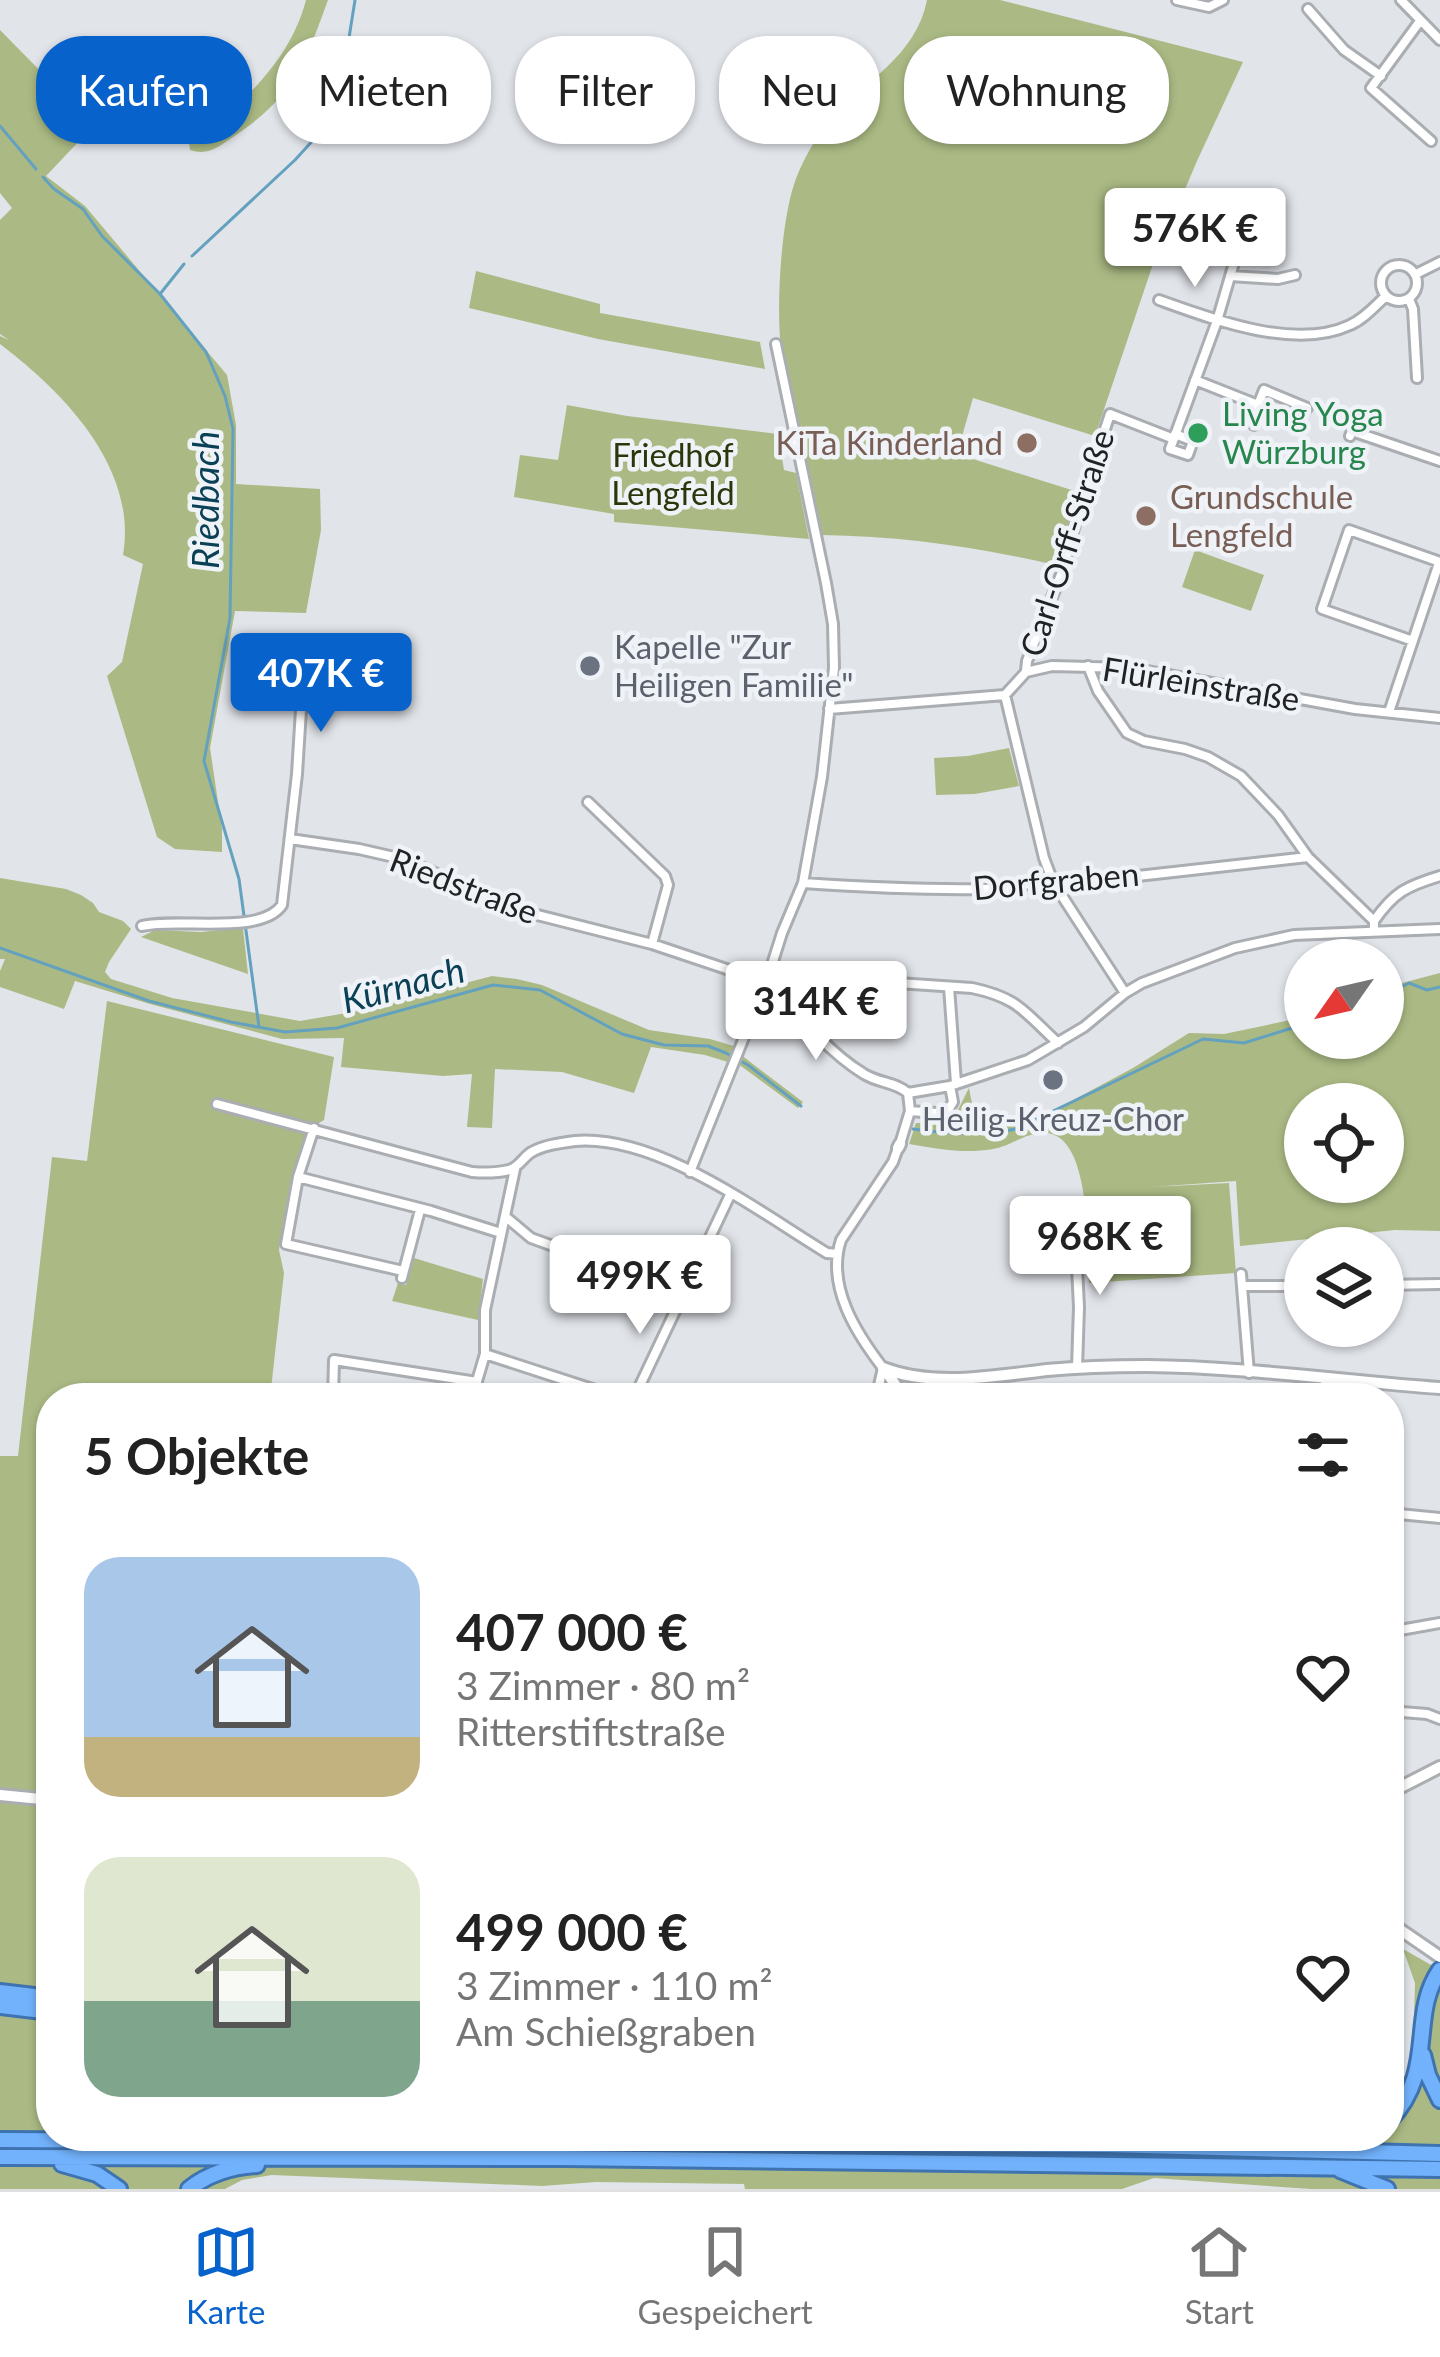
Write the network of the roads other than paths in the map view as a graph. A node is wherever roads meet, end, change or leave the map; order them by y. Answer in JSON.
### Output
{"nodes":[{"id":1,"x":1178,"y":0,"type":"edge"},
{"id":2,"x":1223,"y":0,"type":"edge"},
{"id":3,"x":1401,"y":0,"type":"edge"},
{"id":4,"x":1308,"y":9,"type":"dead end"},
{"id":5,"x":1420,"y":21,"type":"junction"},
{"id":6,"x":1440,"y":40,"type":"edge"},
{"id":7,"x":1381,"y":76,"type":"junction"},
{"id":8,"x":1431,"y":141,"type":"dead end"},
{"id":9,"x":1268,"y":205,"type":"dead end"},
{"id":10,"x":1440,"y":262,"type":"edge"},
{"id":11,"x":1416,"y":274,"type":"junction"},
{"id":12,"x":1295,"y":275,"type":"dead end"},
{"id":13,"x":1230,"y":276,"type":"junction"},
{"id":14,"x":1386,"y":296,"type":"junction"},
{"id":15,"x":1409,"y":299,"type":"junction"},
{"id":16,"x":1159,"y":301,"type":"dead end"},
{"id":17,"x":1216,"y":321,"type":"junction"},
{"id":18,"x":776,"y":344,"type":"dead end"},
{"id":19,"x":1417,"y":378,"type":"dead end"},
{"id":20,"x":1196,"y":380,"type":"junction"},
{"id":21,"x":1258,"y":405,"type":"junction"},
{"id":22,"x":1307,"y":408,"type":"dead end"},
{"id":23,"x":1254,"y":425,"type":"dead end"},
{"id":24,"x":1350,"y":436,"type":"dead end"},
{"id":25,"x":1440,"y":461,"type":"edge"},
{"id":26,"x":1440,"y":562,"type":"edge"},
{"id":27,"x":1413,"y":641,"type":"junction"},
{"id":28,"x":1088,"y":666,"type":"junction"},
{"id":29,"x":1026,"y":672,"type":"junction"},
{"id":30,"x":302,"y":694,"type":"dead end"},
{"id":31,"x":1005,"y":695,"type":"junction"},
{"id":32,"x":829,"y":709,"type":"junction"},
{"id":33,"x":1389,"y":712,"type":"junction"},
{"id":34,"x":1440,"y":718,"type":"edge"},
{"id":35,"x":589,"y":802,"type":"dead end"},
{"id":36,"x":290,"y":839,"type":"junction"},
{"id":37,"x":1308,"y":857,"type":"junction"},
{"id":38,"x":1440,"y":876,"type":"edge"},
{"id":39,"x":1053,"y":882,"type":"junction"},
{"id":40,"x":803,"y":883,"type":"junction"},
{"id":41,"x":142,"y":926,"type":"dead end"},
{"id":42,"x":1374,"y":926,"type":"junction"},
{"id":43,"x":1440,"y":929,"type":"edge"},
{"id":44,"x":652,"y":944,"type":"junction"},
{"id":45,"x":770,"y":982,"type":"junction"},
{"id":46,"x":949,"y":988,"type":"junction"},
{"id":47,"x":1125,"y":993,"type":"junction"},
{"id":48,"x":1058,"y":1043,"type":"junction"},
{"id":49,"x":953,"y":1084,"type":"junction"},
{"id":50,"x":908,"y":1093,"type":"junction"},
{"id":51,"x":217,"y":1104,"type":"dead end"},
{"id":52,"x":910,"y":1112,"type":"junction"},
{"id":53,"x":314,"y":1128,"type":"junction"},
{"id":54,"x":515,"y":1169,"type":"junction"},
{"id":55,"x":690,"y":1172,"type":"junction"},
{"id":56,"x":298,"y":1177,"type":"junction"},
{"id":57,"x":730,"y":1195,"type":"junction"},
{"id":58,"x":420,"y":1210,"type":"junction"},
{"id":59,"x":505,"y":1216,"type":"junction"},
{"id":60,"x":1075,"y":1228,"type":"dead end"},
{"id":61,"x":501,"y":1233,"type":"junction"},
{"id":62,"x":837,"y":1254,"type":"junction"},
{"id":63,"x":1241,"y":1274,"type":"dead end"},
{"id":64,"x":1440,"y":1284,"type":"edge"},
{"id":65,"x":1404,"y":1285,"type":"edge"},
{"id":66,"x":1242,"y":1286,"type":"junction"},
{"id":67,"x":1284,"y":1286,"type":"edge"},
{"id":68,"x":685,"y":1294,"type":"junction"},
{"id":69,"x":484,"y":1354,"type":"junction"},
{"id":70,"x":883,"y":1368,"type":"junction"},
{"id":71,"x":1077,"y":1368,"type":"junction"},
{"id":72,"x":1249,"y":1373,"type":"junction"},
{"id":73,"x":911,"y":1375,"type":"junction"},
{"id":74,"x":1326,"y":1380,"type":"junction"},
{"id":75,"x":477,"y":1382,"type":"joint"},
{"id":76,"x":333,"y":1383,"type":"edge"},
{"id":77,"x":574,"y":1383,"type":"edge"},
{"id":78,"x":641,"y":1383,"type":"edge"},
{"id":79,"x":880,"y":1383,"type":"edge"},
{"id":80,"x":894,"y":1383,"type":"edge"},
{"id":81,"x":909,"y":1383,"type":"edge"},
{"id":82,"x":1325,"y":1383,"type":"edge"},
{"id":83,"x":1369,"y":1383,"type":"edge"},
{"id":84,"x":1404,"y":1385,"type":"edge"},
{"id":85,"x":1440,"y":1388,"type":"edge"},
{"id":86,"x":1404,"y":1515,"type":"edge"},
{"id":87,"x":1440,"y":1519,"type":"edge"},
{"id":88,"x":1440,"y":1623,"type":"edge"},
{"id":89,"x":1404,"y":1629,"type":"edge"},
{"id":90,"x":1404,"y":1712,"type":"edge"},
{"id":91,"x":1440,"y":1719,"type":"edge"},
{"id":92,"x":1440,"y":1768,"type":"edge"},
{"id":93,"x":1404,"y":1786,"type":"edge"},
{"id":94,"x":0,"y":1795,"type":"edge"},
{"id":95,"x":36,"y":1799,"type":"edge"},
{"id":96,"x":1404,"y":1933,"type":"edge"},
{"id":97,"x":1440,"y":1958,"type":"edge"},
{"id":98,"x":1440,"y":1970,"type":"edge"},
{"id":99,"x":0,"y":1993,"type":"edge"},
{"id":100,"x":36,"y":1997,"type":"edge"},
{"id":101,"x":0,"y":2006,"type":"edge"},
{"id":102,"x":36,"y":2010,"type":"edge"},
{"id":103,"x":1422,"y":2050,"type":"junction"},
{"id":104,"x":1440,"y":2100,"type":"edge"},
{"id":105,"x":1404,"y":2104,"type":"edge"},
{"id":106,"x":36,"y":2139,"type":"edge"},
{"id":107,"x":0,"y":2140,"type":"edge"},
{"id":108,"x":30,"y":2140,"type":"junction"},
{"id":109,"x":36,"y":2140,"type":"edge"},
{"id":110,"x":1346,"y":2151,"type":"edge"},
{"id":111,"x":1440,"y":2154,"type":"edge"},
{"id":112,"x":8,"y":2157,"type":"edge"},
{"id":113,"x":298,"y":2157,"type":"junction"},
{"id":114,"x":1329,"y":2166,"type":"junction"},
{"id":115,"x":1440,"y":2169,"type":"edge"},
{"id":116,"x":118,"y":2189,"type":"edge"},
{"id":117,"x":189,"y":2189,"type":"edge"},
{"id":118,"x":1387,"y":2189,"type":"edge"}],
"edges":[{"from":1,"to":2,"type":"street"},
{"from":3,"to":5,"type":"street"},
{"from":4,"to":7,"type":"street"},
{"from":5,"to":6,"type":"street"},
{"from":5,"to":7,"type":"street"},
{"from":7,"to":8,"type":"street"},
{"from":9,"to":13,"type":"street"},
{"from":10,"to":11,"type":"street"},
{"from":11,"to":14,"type":"street"},
{"from":11,"to":15,"type":"street"},
{"from":12,"to":13,"type":"street"},
{"from":13,"to":17,"type":"street"},
{"from":14,"to":15,"type":"street"},
{"from":14,"to":17,"type":"street"},
{"from":15,"to":19,"type":"street"},
{"from":16,"to":17,"type":"street"},
{"from":17,"to":20,"type":"street"},
{"from":18,"to":32,"type":"street"},
{"from":20,"to":21,"type":"street"},
{"from":20,"to":29,"type":"street","name":"Carl-Orff-Straße"},
{"from":21,"to":22,"type":"street"},
{"from":21,"to":23,"type":"street"},
{"from":24,"to":25,"type":"street"},
{"from":26,"to":27,"type":"street"},
{"from":26,"to":27,"type":"street"},
{"from":27,"to":33,"type":"street"},
{"from":28,"to":29,"type":"street","name":"Flürleinstraße"},
{"from":28,"to":33,"type":"street","name":"Flürleinstraße"},
{"from":28,"to":37,"type":"street"},
{"from":29,"to":31,"type":"street"},
{"from":30,"to":36,"type":"street"},
{"from":31,"to":32,"type":"street"},
{"from":31,"to":39,"type":"street"},
{"from":32,"to":40,"type":"street"},
{"from":33,"to":34,"type":"street","name":"Flürleinstraße"},
{"from":35,"to":44,"type":"street"},
{"from":36,"to":41,"type":"street"},
{"from":36,"to":44,"type":"street","name":"Riedstraße"},
{"from":37,"to":39,"type":"street","name":"Dorfgraben"},
{"from":37,"to":42,"type":"street"},
{"from":38,"to":42,"type":"street"},
{"from":39,"to":40,"type":"street","name":"Dorfgraben"},
{"from":39,"to":47,"type":"street"},
{"from":40,"to":45,"type":"street"},
{"from":42,"to":43,"type":"street"},
{"from":42,"to":47,"type":"street"},
{"from":44,"to":45,"type":"street","name":"Riedstraße"},
{"from":45,"to":46,"type":"street"},
{"from":45,"to":50,"type":"street"},
{"from":45,"to":55,"type":"street"},
{"from":46,"to":48,"type":"street"},
{"from":46,"to":49,"type":"street"},
{"from":47,"to":48,"type":"street"},
{"from":48,"to":49,"type":"street"},
{"from":49,"to":50,"type":"street"},
{"from":49,"to":52,"type":"street"},
{"from":50,"to":52,"type":"street"},
{"from":51,"to":53,"type":"street"},
{"from":52,"to":62,"type":"street"},
{"from":53,"to":54,"type":"street"},
{"from":53,"to":56,"type":"street"},
{"from":54,"to":55,"type":"street"},
{"from":54,"to":59,"type":"street"},
{"from":55,"to":57,"type":"street"},
{"from":56,"to":58,"type":"street"},
{"from":56,"to":58,"type":"street"},
{"from":57,"to":62,"type":"street"},
{"from":57,"to":68,"type":"street"},
{"from":58,"to":61,"type":"street"},
{"from":59,"to":61,"type":"street"},
{"from":59,"to":68,"type":"street"},
{"from":60,"to":71,"type":"street"},
{"from":61,"to":69,"type":"street"},
{"from":62,"to":70,"type":"street"},
{"from":63,"to":66,"type":"street"},
{"from":64,"to":65,"type":"street"},
{"from":66,"to":67,"type":"street"},
{"from":66,"to":72,"type":"street"},
{"from":68,"to":78,"type":"street"},
{"from":69,"to":75,"type":"street"},
{"from":69,"to":77,"type":"street"},
{"from":70,"to":73,"type":"street"},
{"from":70,"to":79,"type":"street"},
{"from":70,"to":80,"type":"street"},
{"from":71,"to":72,"type":"street"},
{"from":71,"to":73,"type":"street"},
{"from":72,"to":74,"type":"street"},
{"from":73,"to":81,"type":"street"},
{"from":74,"to":82,"type":"street"},
{"from":74,"to":83,"type":"street"},
{"from":75,"to":76,"type":"street"},
{"from":84,"to":85,"type":"street"},
{"from":86,"to":87,"type":"street"},
{"from":88,"to":89,"type":"street"},
{"from":90,"to":91,"type":"street"},
{"from":92,"to":93,"type":"street"},
{"from":94,"to":95,"type":"street"},
{"from":96,"to":97,"type":"street"},
{"from":98,"to":103,"type":"highway"},
{"from":99,"to":100,"type":"highway"},
{"from":101,"to":102,"type":"highway"},
{"from":103,"to":104,"type":"highway"},
{"from":103,"to":105,"type":"highway"},
{"from":106,"to":108,"type":"highway"},
{"from":107,"to":108,"type":"highway"},
{"from":108,"to":109,"type":"highway"},
{"from":110,"to":111,"type":"highway"},
{"from":112,"to":113,"type":"highway"},
{"from":112,"to":116,"type":"highway"},
{"from":113,"to":114,"type":"highway"},
{"from":113,"to":117,"type":"highway"},
{"from":114,"to":115,"type":"highway"},
{"from":114,"to":118,"type":"highway"}]}
